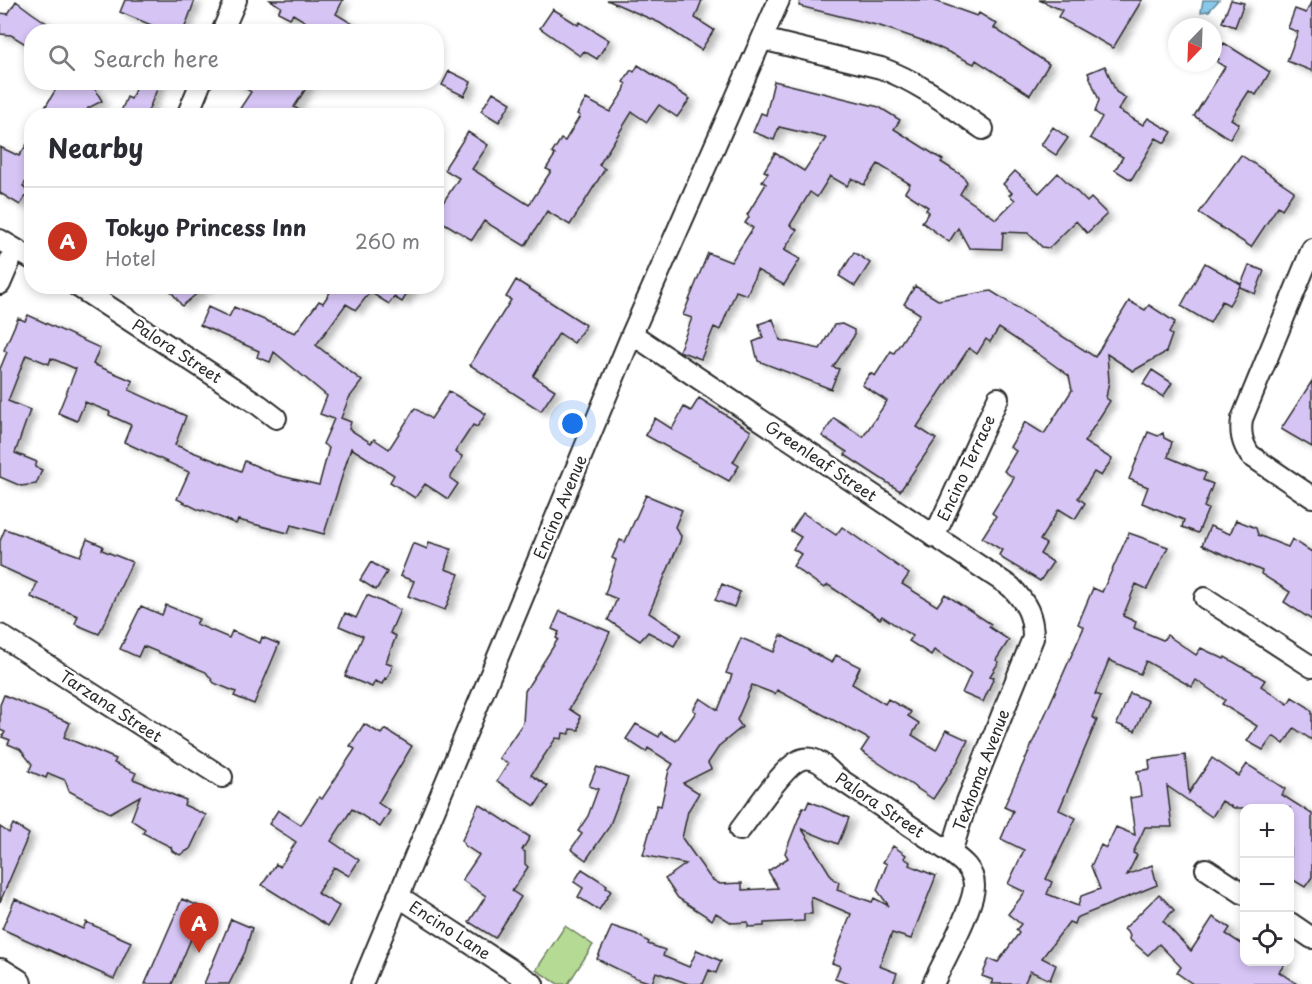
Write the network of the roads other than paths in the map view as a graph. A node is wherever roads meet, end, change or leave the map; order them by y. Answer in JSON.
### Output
{"nodes":[{"id":1,"x":236,"y":0,"type":"edge"},
{"id":2,"x":779,"y":0,"type":"edge"},
{"id":3,"x":226,"y":24,"type":"edge"},
{"id":4,"x":762,"y":39,"type":"junction"},
{"id":5,"x":198,"y":90,"type":"edge"},
{"id":6,"x":191,"y":108,"type":"edge"},
{"id":7,"x":982,"y":129,"type":"dead end"},
{"id":8,"x":16,"y":249,"type":"edge"},
{"id":9,"x":1312,"y":249,"type":"edge"},
{"id":10,"x":0,"y":284,"type":"edge"},
{"id":11,"x":109,"y":295,"type":"edge"},
{"id":12,"x":632,"y":334,"type":"junction"},
{"id":13,"x":998,"y":398,"type":"dead end"},
{"id":14,"x":276,"y":418,"type":"dead end"},
{"id":15,"x":1312,"y":497,"type":"edge"},
{"id":16,"x":934,"y":537,"type":"junction"},
{"id":17,"x":1011,"y":587,"type":"joint"},
{"id":18,"x":1205,"y":598,"type":"dead end"},
{"id":19,"x":0,"y":635,"type":"edge"},
{"id":20,"x":1312,"y":667,"type":"edge"},
{"id":21,"x":222,"y":777,"type":"dead end"},
{"id":22,"x":740,"y":830,"type":"dead end"},
{"id":23,"x":951,"y":853,"type":"junction"},
{"id":24,"x":1206,"y":868,"type":"dead end"},
{"id":25,"x":1240,"y":891,"type":"edge"},
{"id":26,"x":398,"y":896,"type":"junction"},
{"id":27,"x":1294,"y":926,"type":"edge"},
{"id":28,"x":1312,"y":938,"type":"edge"},
{"id":29,"x":0,"y":974,"type":"edge"},
{"id":30,"x":15,"y":984,"type":"edge"},
{"id":31,"x":362,"y":984,"type":"edge"},
{"id":32,"x":533,"y":984,"type":"edge"},
{"id":33,"x":933,"y":984,"type":"edge"}],
"edges":[{"from":1,"to":3,"type":"street"},
{"from":2,"to":4,"type":"street","name":"Encino Avenue"},
{"from":4,"to":7,"type":"street"},
{"from":4,"to":12,"type":"street","name":"Encino Avenue"},
{"from":5,"to":6,"type":"street"},
{"from":8,"to":10,"type":"street"},
{"from":9,"to":15,"type":"street"},
{"from":11,"to":14,"type":"street","name":"Palora Street"},
{"from":12,"to":16,"type":"street","name":"Greenleaf Street"},
{"from":12,"to":26,"type":"street","name":"Encino Avenue"},
{"from":13,"to":16,"type":"street","name":"Encino Terrace"},
{"from":16,"to":17,"type":"street","name":"Greenleaf Street"},
{"from":17,"to":23,"type":"street","name":"Texhoma Avenue"},
{"from":18,"to":20,"type":"street"},
{"from":19,"to":21,"type":"street","name":"Tarzana Street"},
{"from":22,"to":23,"type":"street","name":"Palora Street"},
{"from":23,"to":33,"type":"street","name":"Texhoma Avenue"},
{"from":24,"to":25,"type":"street"},
{"from":26,"to":31,"type":"street","name":"Encino Avenue"},
{"from":26,"to":32,"type":"street","name":"Encino Lane"},
{"from":27,"to":28,"type":"street"},
{"from":29,"to":30,"type":"main road"}]}
